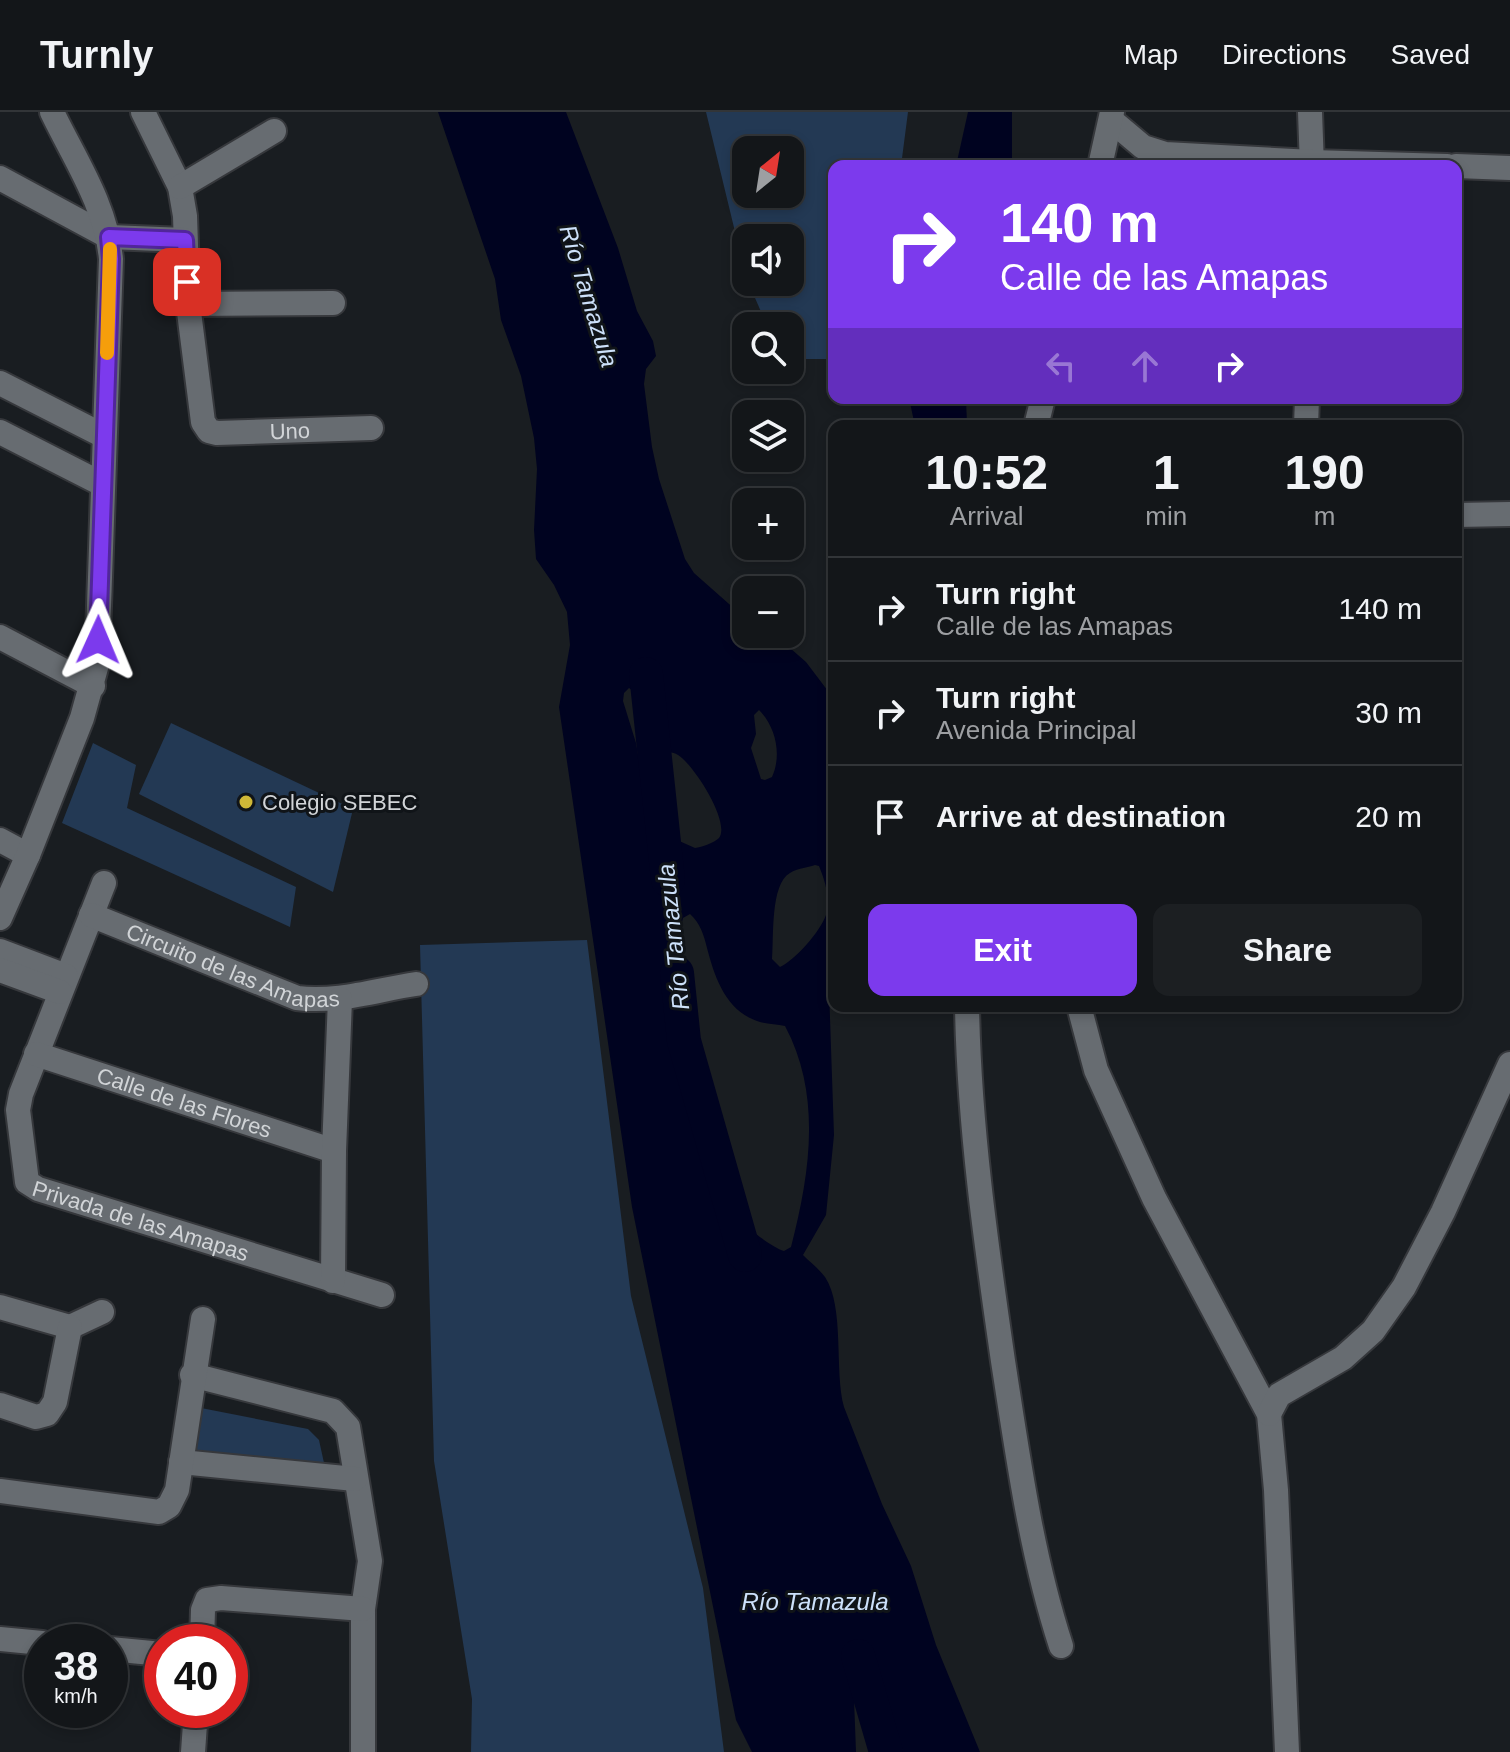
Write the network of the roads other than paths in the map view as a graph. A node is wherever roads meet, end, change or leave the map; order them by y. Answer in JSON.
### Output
{"nodes":[{"id":1,"x":52,"y":112,"type":"edge"},
{"id":2,"x":143,"y":112,"type":"edge"},
{"id":3,"x":1310,"y":112,"type":"edge"},
{"id":4,"x":1112,"y":116,"type":"edge"},
{"id":5,"x":274,"y":131,"type":"dead end"},
{"id":6,"x":1101,"y":160,"type":"edge"},
{"id":7,"x":1253,"y":160,"type":"edge"},
{"id":8,"x":1312,"y":160,"type":"edge"},
{"id":9,"x":1462,"y":166,"type":"edge"},
{"id":10,"x":1510,"y":168,"type":"edge"},
{"id":11,"x":0,"y":178,"type":"edge"},
{"id":12,"x":180,"y":187,"type":"junction"},
{"id":13,"x":109,"y":237,"type":"junction"},
{"id":14,"x":185,"y":240,"type":"junction"},
{"id":15,"x":333,"y":303,"type":"dead end"},
{"id":16,"x":188,"y":304,"type":"junction"},
{"id":17,"x":0,"y":383,"type":"edge"},
{"id":18,"x":371,"y":428,"type":"dead end"},
{"id":19,"x":0,"y":432,"type":"edge"},
{"id":20,"x":104,"y":436,"type":"junction"},
{"id":21,"x":102,"y":484,"type":"junction"},
{"id":22,"x":1510,"y":514,"type":"edge"},
{"id":23,"x":1462,"y":515,"type":"edge"},
{"id":24,"x":0,"y":637,"type":"edge"},
{"id":25,"x":93,"y":686,"type":"junction"},
{"id":26,"x":0,"y":840,"type":"edge"},
{"id":27,"x":28,"y":855,"type":"junction"},
{"id":28,"x":104,"y":883,"type":"dead end"},
{"id":29,"x":91,"y":915,"type":"junction"},
{"id":30,"x":0,"y":918,"type":"edge"},
{"id":31,"x":0,"y":951,"type":"edge"},
{"id":32,"x":0,"y":970,"type":"edge"},
{"id":33,"x":63,"y":984,"type":"junction"},
{"id":34,"x":416,"y":984,"type":"dead end"},
{"id":35,"x":340,"y":999,"type":"junction"},
{"id":36,"x":967,"y":1012,"type":"edge"},
{"id":37,"x":1081,"y":1012,"type":"edge"},
{"id":38,"x":36,"y":1054,"type":"junction"},
{"id":39,"x":1510,"y":1064,"type":"edge"},
{"id":40,"x":334,"y":1151,"type":"junction"},
{"id":41,"x":333,"y":1281,"type":"junction"},
{"id":42,"x":382,"y":1295,"type":"dead end"},
{"id":43,"x":0,"y":1307,"type":"edge"},
{"id":44,"x":102,"y":1312,"type":"dead end"},
{"id":45,"x":203,"y":1319,"type":"dead end"},
{"id":46,"x":70,"y":1327,"type":"junction"},
{"id":47,"x":192,"y":1375,"type":"junction"},
{"id":48,"x":0,"y":1405,"type":"edge"},
{"id":49,"x":1269,"y":1414,"type":"junction"},
{"id":50,"x":181,"y":1462,"type":"junction"},
{"id":51,"x":355,"y":1479,"type":"junction"},
{"id":52,"x":0,"y":1491,"type":"edge"},
{"id":53,"x":363,"y":1609,"type":"junction"},
{"id":54,"x":203,"y":1624,"type":"edge"},
{"id":55,"x":0,"y":1639,"type":"edge"},
{"id":56,"x":24,"y":1641,"type":"edge"},
{"id":57,"x":1061,"y":1646,"type":"dead end"},
{"id":58,"x":195,"y":1728,"type":"edge"},
{"id":59,"x":193,"y":1752,"type":"edge"},
{"id":60,"x":363,"y":1752,"type":"edge"},
{"id":61,"x":1287,"y":1752,"type":"edge"}],
"edges":[{"from":1,"to":13,"type":"street"},
{"from":2,"to":12,"type":"street"},
{"from":3,"to":8,"type":"street"},
{"from":4,"to":6,"type":"street"},
{"from":4,"to":7,"type":"street"},
{"from":5,"to":12,"type":"street"},
{"from":9,"to":10,"type":"street"},
{"from":11,"to":13,"type":"street"},
{"from":12,"to":14,"type":"street"},
{"from":13,"to":14,"type":"street"},
{"from":13,"to":20,"type":"street"},
{"from":14,"to":16,"type":"street"},
{"from":15,"to":16,"type":"street"},
{"from":16,"to":18,"type":"street","name":"Uno"},
{"from":17,"to":20,"type":"street"},
{"from":19,"to":21,"type":"street"},
{"from":20,"to":21,"type":"street"},
{"from":21,"to":25,"type":"street"},
{"from":22,"to":23,"type":"street"},
{"from":24,"to":25,"type":"street"},
{"from":25,"to":27,"type":"street"},
{"from":26,"to":27,"type":"street"},
{"from":27,"to":30,"type":"street"},
{"from":28,"to":29,"type":"street"},
{"from":29,"to":33,"type":"street"},
{"from":29,"to":35,"type":"street","name":"Circuito de las Amapas"},
{"from":31,"to":33,"type":"street"},
{"from":32,"to":33,"type":"street"},
{"from":33,"to":38,"type":"street"},
{"from":34,"to":35,"type":"street"},
{"from":35,"to":40,"type":"street","name":"Circuito de las Amapas"},
{"from":36,"to":57,"type":"street"},
{"from":37,"to":49,"type":"street"},
{"from":38,"to":40,"type":"street","name":"Calle de las Flores"},
{"from":38,"to":41,"type":"street","name":"Privada de las Amapas"},
{"from":39,"to":49,"type":"street"},
{"from":40,"to":41,"type":"street","name":"Circuito de las Amapas"},
{"from":41,"to":42,"type":"street","name":"Privada de las Amapas"},
{"from":43,"to":46,"type":"street"},
{"from":44,"to":46,"type":"street"},
{"from":45,"to":47,"type":"street"},
{"from":46,"to":48,"type":"street"},
{"from":47,"to":50,"type":"street"},
{"from":47,"to":51,"type":"street"},
{"from":49,"to":61,"type":"street"},
{"from":50,"to":51,"type":"street"},
{"from":50,"to":52,"type":"street"},
{"from":51,"to":53,"type":"street"},
{"from":53,"to":54,"type":"street"},
{"from":53,"to":60,"type":"street"},
{"from":55,"to":56,"type":"street"},
{"from":58,"to":59,"type":"street"}]}
